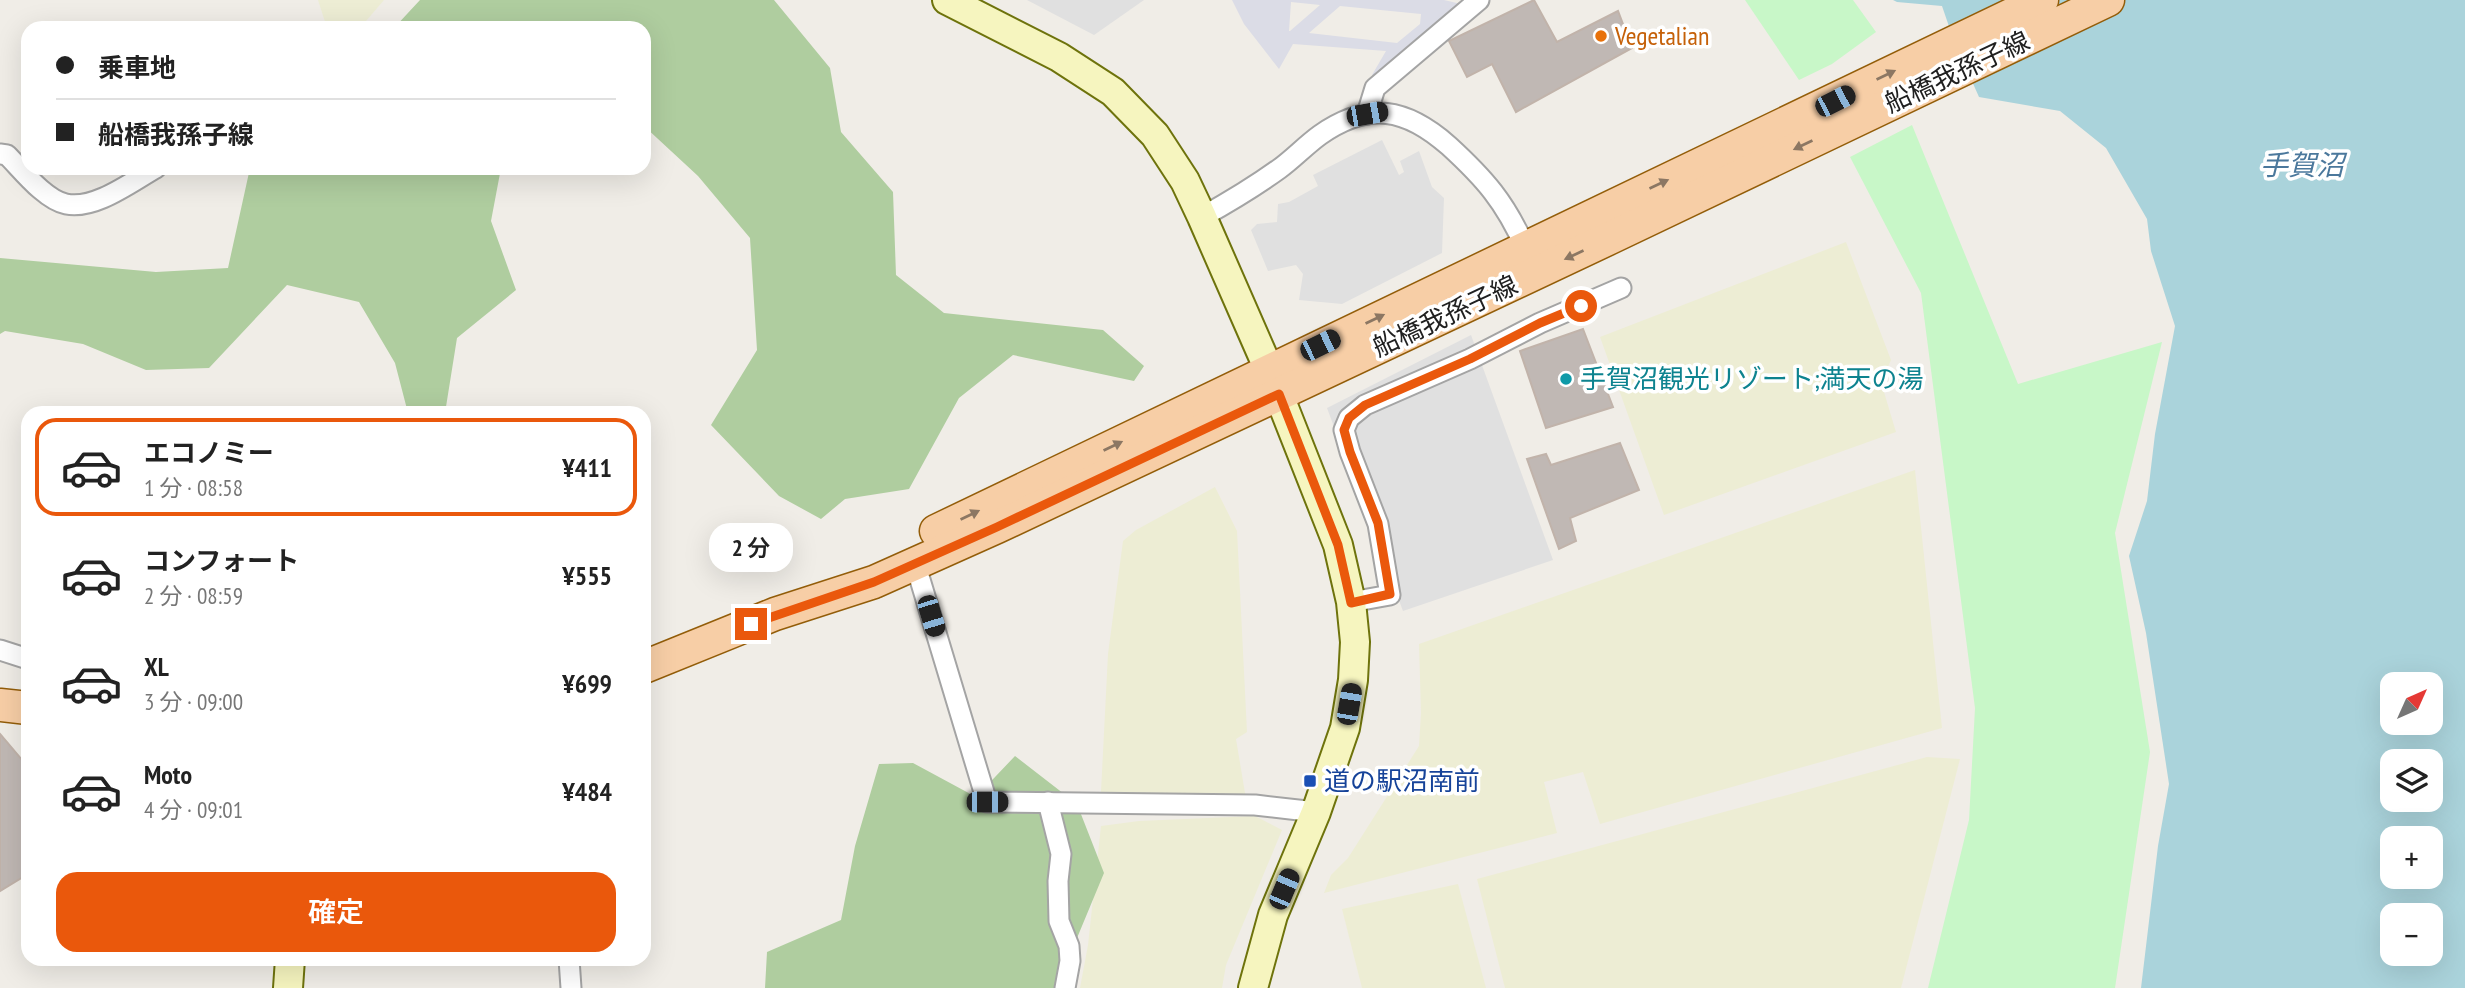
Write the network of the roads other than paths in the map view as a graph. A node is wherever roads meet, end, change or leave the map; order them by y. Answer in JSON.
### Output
{"nodes":[{"id":1,"x":947,"y":0,"type":"edge"},
{"id":2,"x":1479,"y":0,"type":"edge"},
{"id":3,"x":2042,"y":0,"type":"edge"},
{"id":4,"x":2108,"y":0,"type":"edge"},
{"id":5,"x":1367,"y":114,"type":"junction"},
{"id":6,"x":0,"y":154,"type":"edge"},
{"id":7,"x":21,"y":169,"type":"edge"},
{"id":8,"x":26,"y":175,"type":"edge"},
{"id":9,"x":144,"y":175,"type":"edge"},
{"id":10,"x":1202,"y":217,"type":"junction"},
{"id":11,"x":1604,"y":226,"type":"junction"},
{"id":12,"x":1525,"y":247,"type":"junction"},
{"id":13,"x":1621,"y":288,"type":"dead end"},
{"id":14,"x":1274,"y":382,"type":"junction"},
{"id":15,"x":915,"y":563,"type":"junction"},
{"id":16,"x":1351,"y":603,"type":"junction"},
{"id":17,"x":775,"y":614,"type":"junction"},
{"id":18,"x":0,"y":650,"type":"edge"},
{"id":19,"x":21,"y":657,"type":"edge"},
{"id":20,"x":651,"y":664,"type":"edge"},
{"id":21,"x":0,"y":705,"type":"edge"},
{"id":22,"x":21,"y":707,"type":"edge"},
{"id":23,"x":1048,"y":802,"type":"junction"},
{"id":24,"x":1317,"y":812,"type":"junction"},
{"id":25,"x":290,"y":966,"type":"edge"},
{"id":26,"x":569,"y":966,"type":"edge"},
{"id":27,"x":288,"y":988,"type":"edge"},
{"id":28,"x":571,"y":988,"type":"edge"},
{"id":29,"x":1065,"y":988,"type":"edge"},
{"id":30,"x":1252,"y":988,"type":"edge"}],
"edges":[{"from":1,"to":10,"type":"street"},
{"from":2,"to":5,"type":"street"},
{"from":11,"to":3,"type":"main road","name":"船橋我孫子線","one_way":true},
{"from":4,"to":11,"type":"main road","name":"船橋我孫子線","one_way":true},
{"from":5,"to":10,"type":"street"},
{"from":5,"to":12,"type":"street"},
{"from":6,"to":7,"type":"street"},
{"from":8,"to":9,"type":"street"},
{"from":10,"to":14,"type":"street"},
{"from":11,"to":12,"type":"main road","name":"船橋我孫子線"},
{"from":11,"to":14,"type":"main road","name":"船橋我孫子線","one_way":true},
{"from":14,"to":12,"type":"main road","name":"船橋我孫子線","one_way":true},
{"from":13,"to":16,"type":"street"},
{"from":14,"to":15,"type":"main road","name":"船橋我孫子線"},
{"from":14,"to":16,"type":"street"},
{"from":17,"to":14,"type":"main road","name":"船橋我孫子線","one_way":true},
{"from":15,"to":17,"type":"main road","name":"船橋我孫子線"},
{"from":15,"to":23,"type":"street"},
{"from":16,"to":24,"type":"street"},
{"from":17,"to":20,"type":"main road","name":"船橋我孫子線"},
{"from":18,"to":19,"type":"street"},
{"from":21,"to":22,"type":"main road"},
{"from":23,"to":24,"type":"street"},
{"from":23,"to":29,"type":"street"},
{"from":24,"to":30,"type":"street"},
{"from":25,"to":27,"type":"street"},
{"from":26,"to":28,"type":"street"}]}
